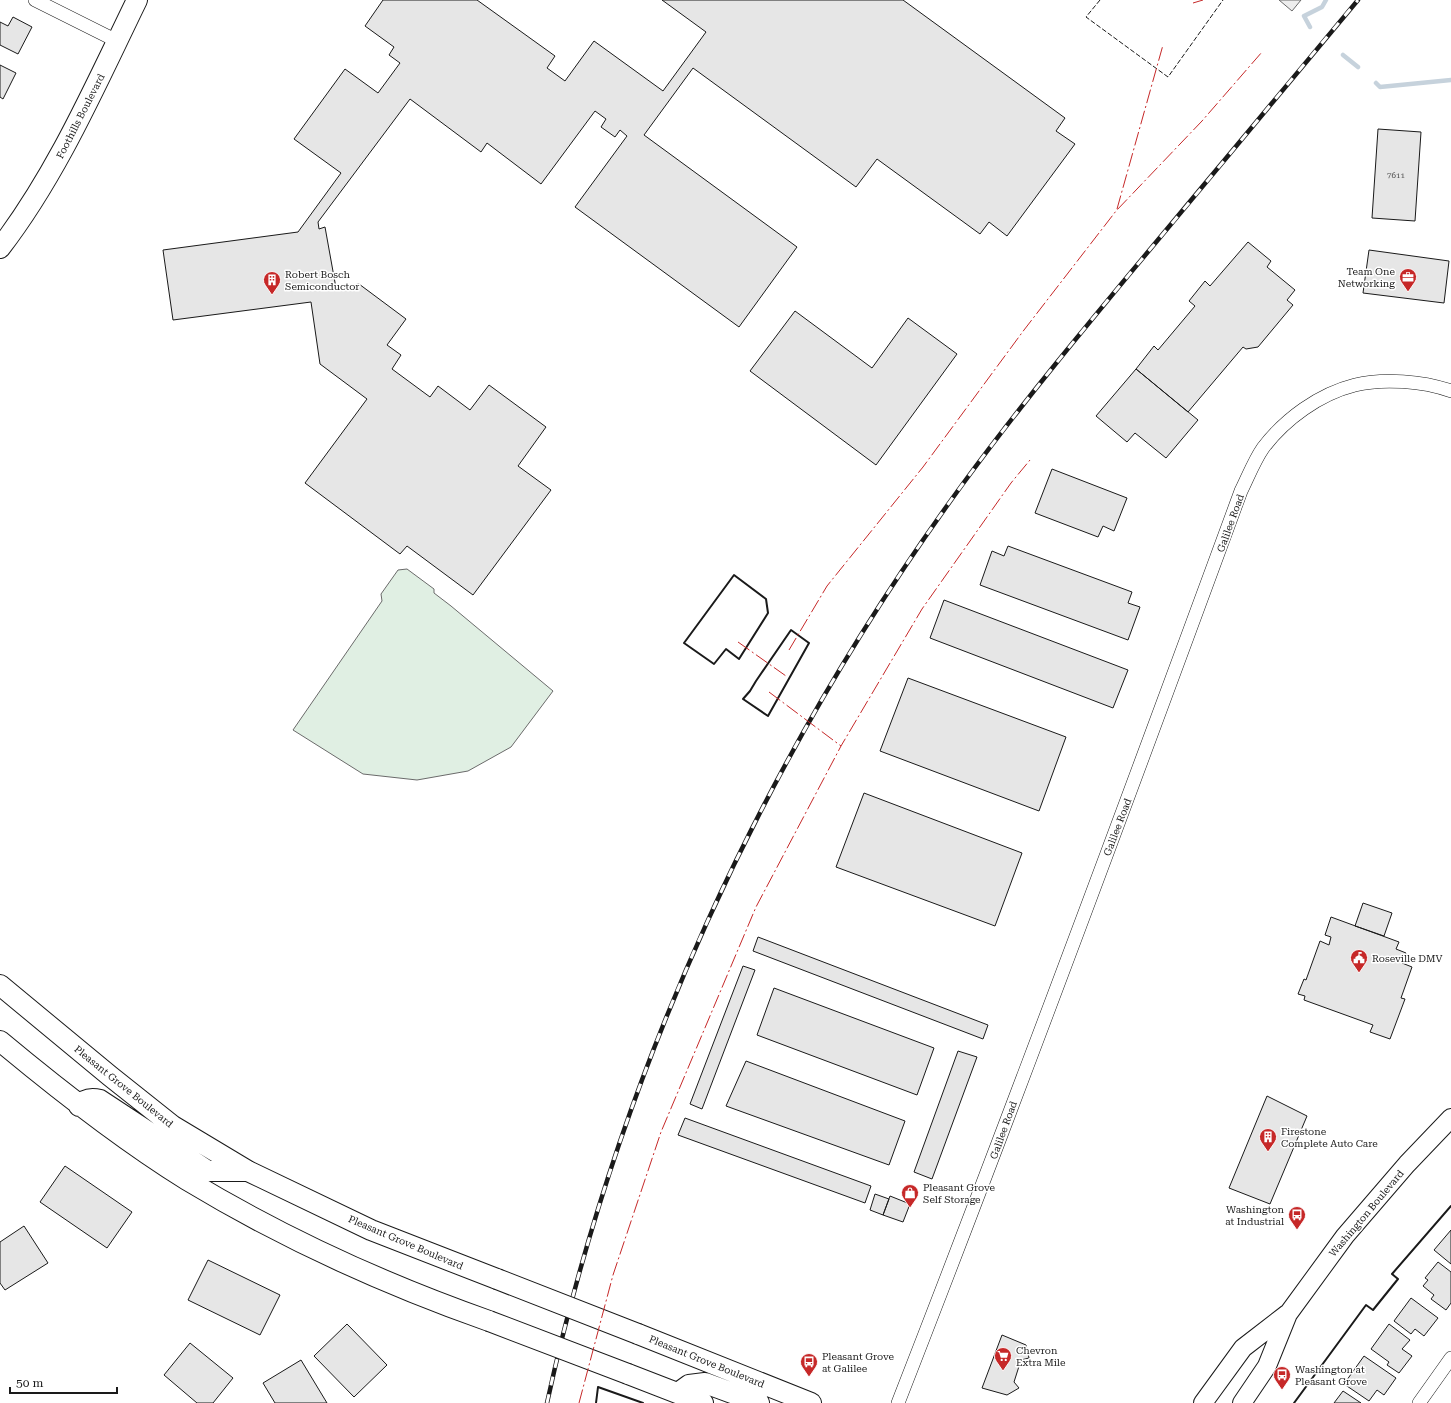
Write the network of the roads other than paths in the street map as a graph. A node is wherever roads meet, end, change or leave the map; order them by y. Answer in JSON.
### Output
{"nodes":[{"id":1,"x":35,"y":0,"type":"edge"},
{"id":2,"x":137,"y":0,"type":"edge"},
{"id":3,"x":117,"y":41,"type":"junction"},
{"id":4,"x":15,"y":228,"type":"junction"},
{"id":5,"x":0,"y":248,"type":"edge"},
{"id":6,"x":0,"y":263,"type":"edge"},
{"id":7,"x":1451,"y":391,"type":"edge"},
{"id":8,"x":0,"y":985,"type":"edge"},
{"id":9,"x":0,"y":1041,"type":"edge"},
{"id":10,"x":79,"y":1106,"type":"junction"},
{"id":11,"x":1451,"y":1118,"type":"edge"},
{"id":12,"x":248,"y":1171,"type":"junction"},
{"id":13,"x":1288,"y":1314,"type":"junction"},
{"id":14,"x":1451,"y":1358,"type":"edge"},
{"id":15,"x":678,"y":1393,"type":"junction"},
{"id":16,"x":703,"y":1403,"type":"edge"},
{"id":17,"x":759,"y":1403,"type":"edge"},
{"id":18,"x":811,"y":1403,"type":"edge"},
{"id":19,"x":898,"y":1403,"type":"edge"},
{"id":20,"x":1203,"y":1403,"type":"edge"},
{"id":21,"x":1242,"y":1403,"type":"edge"},
{"id":22,"x":1419,"y":1403,"type":"edge"}],
"edges":[{"from":1,"to":3,"type":"street"},
{"from":2,"to":3,"type":"main road","name":"Foothills Boulevard"},
{"from":3,"to":4,"type":"main road","name":"Foothills Boulevard"},
{"from":4,"to":5,"type":"main road","name":"Foothills Boulevard"},
{"from":4,"to":6,"type":"main road","name":"Foothills Boulevard"},
{"from":7,"to":19,"type":"street","name":"Galilee Road"},
{"from":8,"to":12,"type":"main road","name":"Pleasant Grove Boulevard"},
{"from":9,"to":10,"type":"main road"},
{"from":10,"to":12,"type":"main road"},
{"from":10,"to":15,"type":"main road","bridge":true},
{"from":11,"to":13,"type":"main road","name":"Washington Boulevard"},
{"from":12,"to":18,"type":"main road","name":"Pleasant Grove Boulevard","bridge":true},
{"from":13,"to":20,"type":"main road","name":"Washington Boulevard"},
{"from":13,"to":21,"type":"main road","name":"Washington Boulevard"},
{"from":14,"to":22,"type":"street"},
{"from":15,"to":16,"type":"main road"},
{"from":15,"to":17,"type":"main road"}]}
